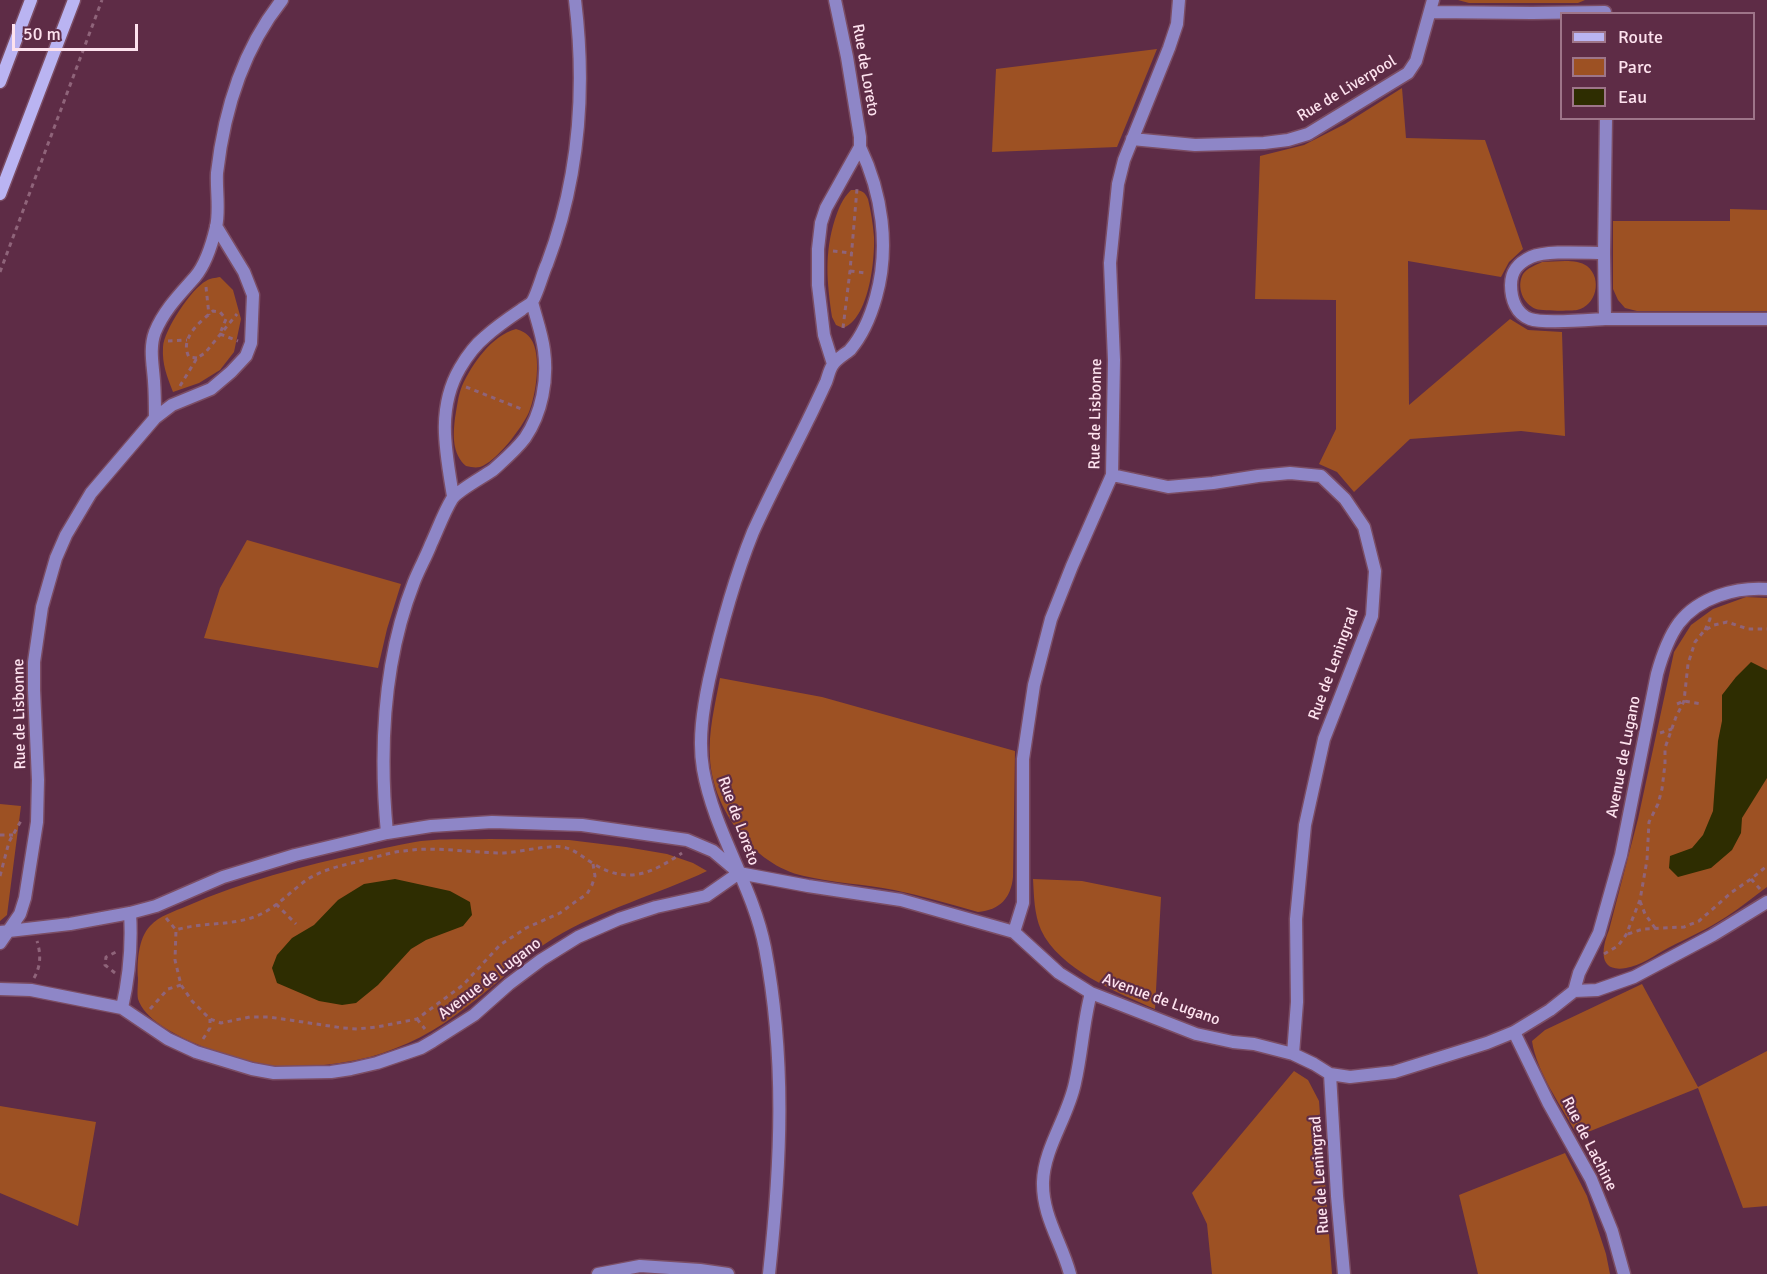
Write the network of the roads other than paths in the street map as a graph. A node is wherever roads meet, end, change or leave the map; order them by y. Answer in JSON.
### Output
{"nodes":[{"id":1,"x":31,"y":0,"type":"edge"},
{"id":2,"x":74,"y":0,"type":"edge"},
{"id":3,"x":282,"y":0,"type":"edge"},
{"id":4,"x":575,"y":0,"type":"edge"},
{"id":5,"x":834,"y":0,"type":"edge"},
{"id":6,"x":1179,"y":0,"type":"edge"},
{"id":7,"x":1432,"y":6,"type":"edge"},
{"id":8,"x":1605,"y":8,"type":"edge"},
{"id":9,"x":0,"y":82,"type":"edge"},
{"id":10,"x":1606,"y":120,"type":"edge"},
{"id":11,"x":1132,"y":140,"type":"junction"},
{"id":12,"x":860,"y":147,"type":"junction"},
{"id":13,"x":0,"y":194,"type":"edge"},
{"id":14,"x":216,"y":225,"type":"junction"},
{"id":15,"x":1605,"y":253,"type":"junction"},
{"id":16,"x":532,"y":302,"type":"junction"},
{"id":17,"x":1605,"y":319,"type":"junction"},
{"id":18,"x":1767,"y":319,"type":"edge"},
{"id":19,"x":833,"y":363,"type":"junction"},
{"id":20,"x":155,"y":418,"type":"junction"},
{"id":21,"x":1112,"y":475,"type":"junction"},
{"id":22,"x":453,"y":496,"type":"junction"},
{"id":23,"x":1767,"y":589,"type":"edge"},
{"id":24,"x":387,"y":833,"type":"junction"},
{"id":25,"x":739,"y":873,"type":"junction"},
{"id":26,"x":1764,"y":904,"type":"edge"},
{"id":27,"x":130,"y":913,"type":"junction"},
{"id":28,"x":4,"y":931,"type":"edge"},
{"id":29,"x":1014,"y":932,"type":"junction"},
{"id":30,"x":0,"y":943,"type":"edge"},
{"id":31,"x":0,"y":988,"type":"edge"},
{"id":32,"x":1574,"y":991,"type":"junction"},
{"id":33,"x":1091,"y":993,"type":"junction"},
{"id":34,"x":123,"y":1008,"type":"junction"},
{"id":35,"x":1514,"y":1032,"type":"junction"},
{"id":36,"x":1293,"y":1054,"type":"junction"},
{"id":37,"x":1330,"y":1074,"type":"junction"},
{"id":38,"x":598,"y":1274,"type":"edge"},
{"id":39,"x":728,"y":1274,"type":"edge"},
{"id":40,"x":769,"y":1274,"type":"edge"},
{"id":41,"x":1070,"y":1274,"type":"edge"},
{"id":42,"x":1344,"y":1274,"type":"edge"},
{"id":43,"x":1624,"y":1274,"type":"edge"}],
"edges":[{"from":1,"to":9,"type":"main road"},
{"from":2,"to":13,"type":"main road"},
{"from":3,"to":14,"type":"street"},
{"from":4,"to":16,"type":"street"},
{"from":5,"to":12,"type":"street","name":"Rue de Loreto"},
{"from":6,"to":11,"type":"street","name":"Rue de Lisbonne"},
{"from":7,"to":8,"type":"street","name":"Rue de Liverpool"},
{"from":7,"to":11,"type":"street","name":"Rue de Liverpool"},
{"from":10,"to":15,"type":"street"},
{"from":11,"to":21,"type":"street","name":"Rue de Lisbonne"},
{"from":12,"to":19,"type":"street"},
{"from":12,"to":19,"type":"street","name":"Rue de Loreto"},
{"from":14,"to":20,"type":"street"},
{"from":14,"to":20,"type":"street","name":"Rue de Lisbonne"},
{"from":15,"to":17,"type":"street"},
{"from":15,"to":17,"type":"street"},
{"from":16,"to":22,"type":"street"},
{"from":16,"to":22,"type":"street"},
{"from":17,"to":18,"type":"street"},
{"from":19,"to":25,"type":"street","name":"Rue de Loreto"},
{"from":20,"to":28,"type":"street","name":"Rue de Lisbonne"},
{"from":21,"to":29,"type":"street","name":"Rue de Lisbonne"},
{"from":21,"to":36,"type":"street","name":"Rue de Leningrad"},
{"from":22,"to":24,"type":"street"},
{"from":23,"to":32,"type":"street","name":"Avenue de Lugano"},
{"from":24,"to":25,"type":"street","name":"Avenue de Lugano"},
{"from":24,"to":27,"type":"street","name":"Avenue de Lugano"},
{"from":25,"to":29,"type":"street","name":"Avenue de Lugano"},
{"from":25,"to":34,"type":"street","name":"Avenue de Lugano"},
{"from":25,"to":40,"type":"street","name":"Rue de Loreto"},
{"from":26,"to":32,"type":"street"},
{"from":27,"to":28,"type":"street","name":"Avenue de Lugano"},
{"from":27,"to":34,"type":"street"},
{"from":28,"to":30,"type":"street","name":"Rue de Lisbonne"},
{"from":29,"to":33,"type":"street","name":"Avenue de Lugano"},
{"from":31,"to":34,"type":"street","name":"Avenue de Lugano"},
{"from":32,"to":35,"type":"street","name":"Avenue de Lugano"},
{"from":33,"to":36,"type":"street","name":"Avenue de Lugano"},
{"from":33,"to":41,"type":"street"},
{"from":35,"to":37,"type":"street","name":"Avenue de Lugano"},
{"from":35,"to":43,"type":"street","name":"Rue de Lachine"},
{"from":36,"to":37,"type":"street","name":"Avenue de Lugano"},
{"from":37,"to":42,"type":"street","name":"Rue de Leningrad"},
{"from":38,"to":39,"type":"street"}]}
